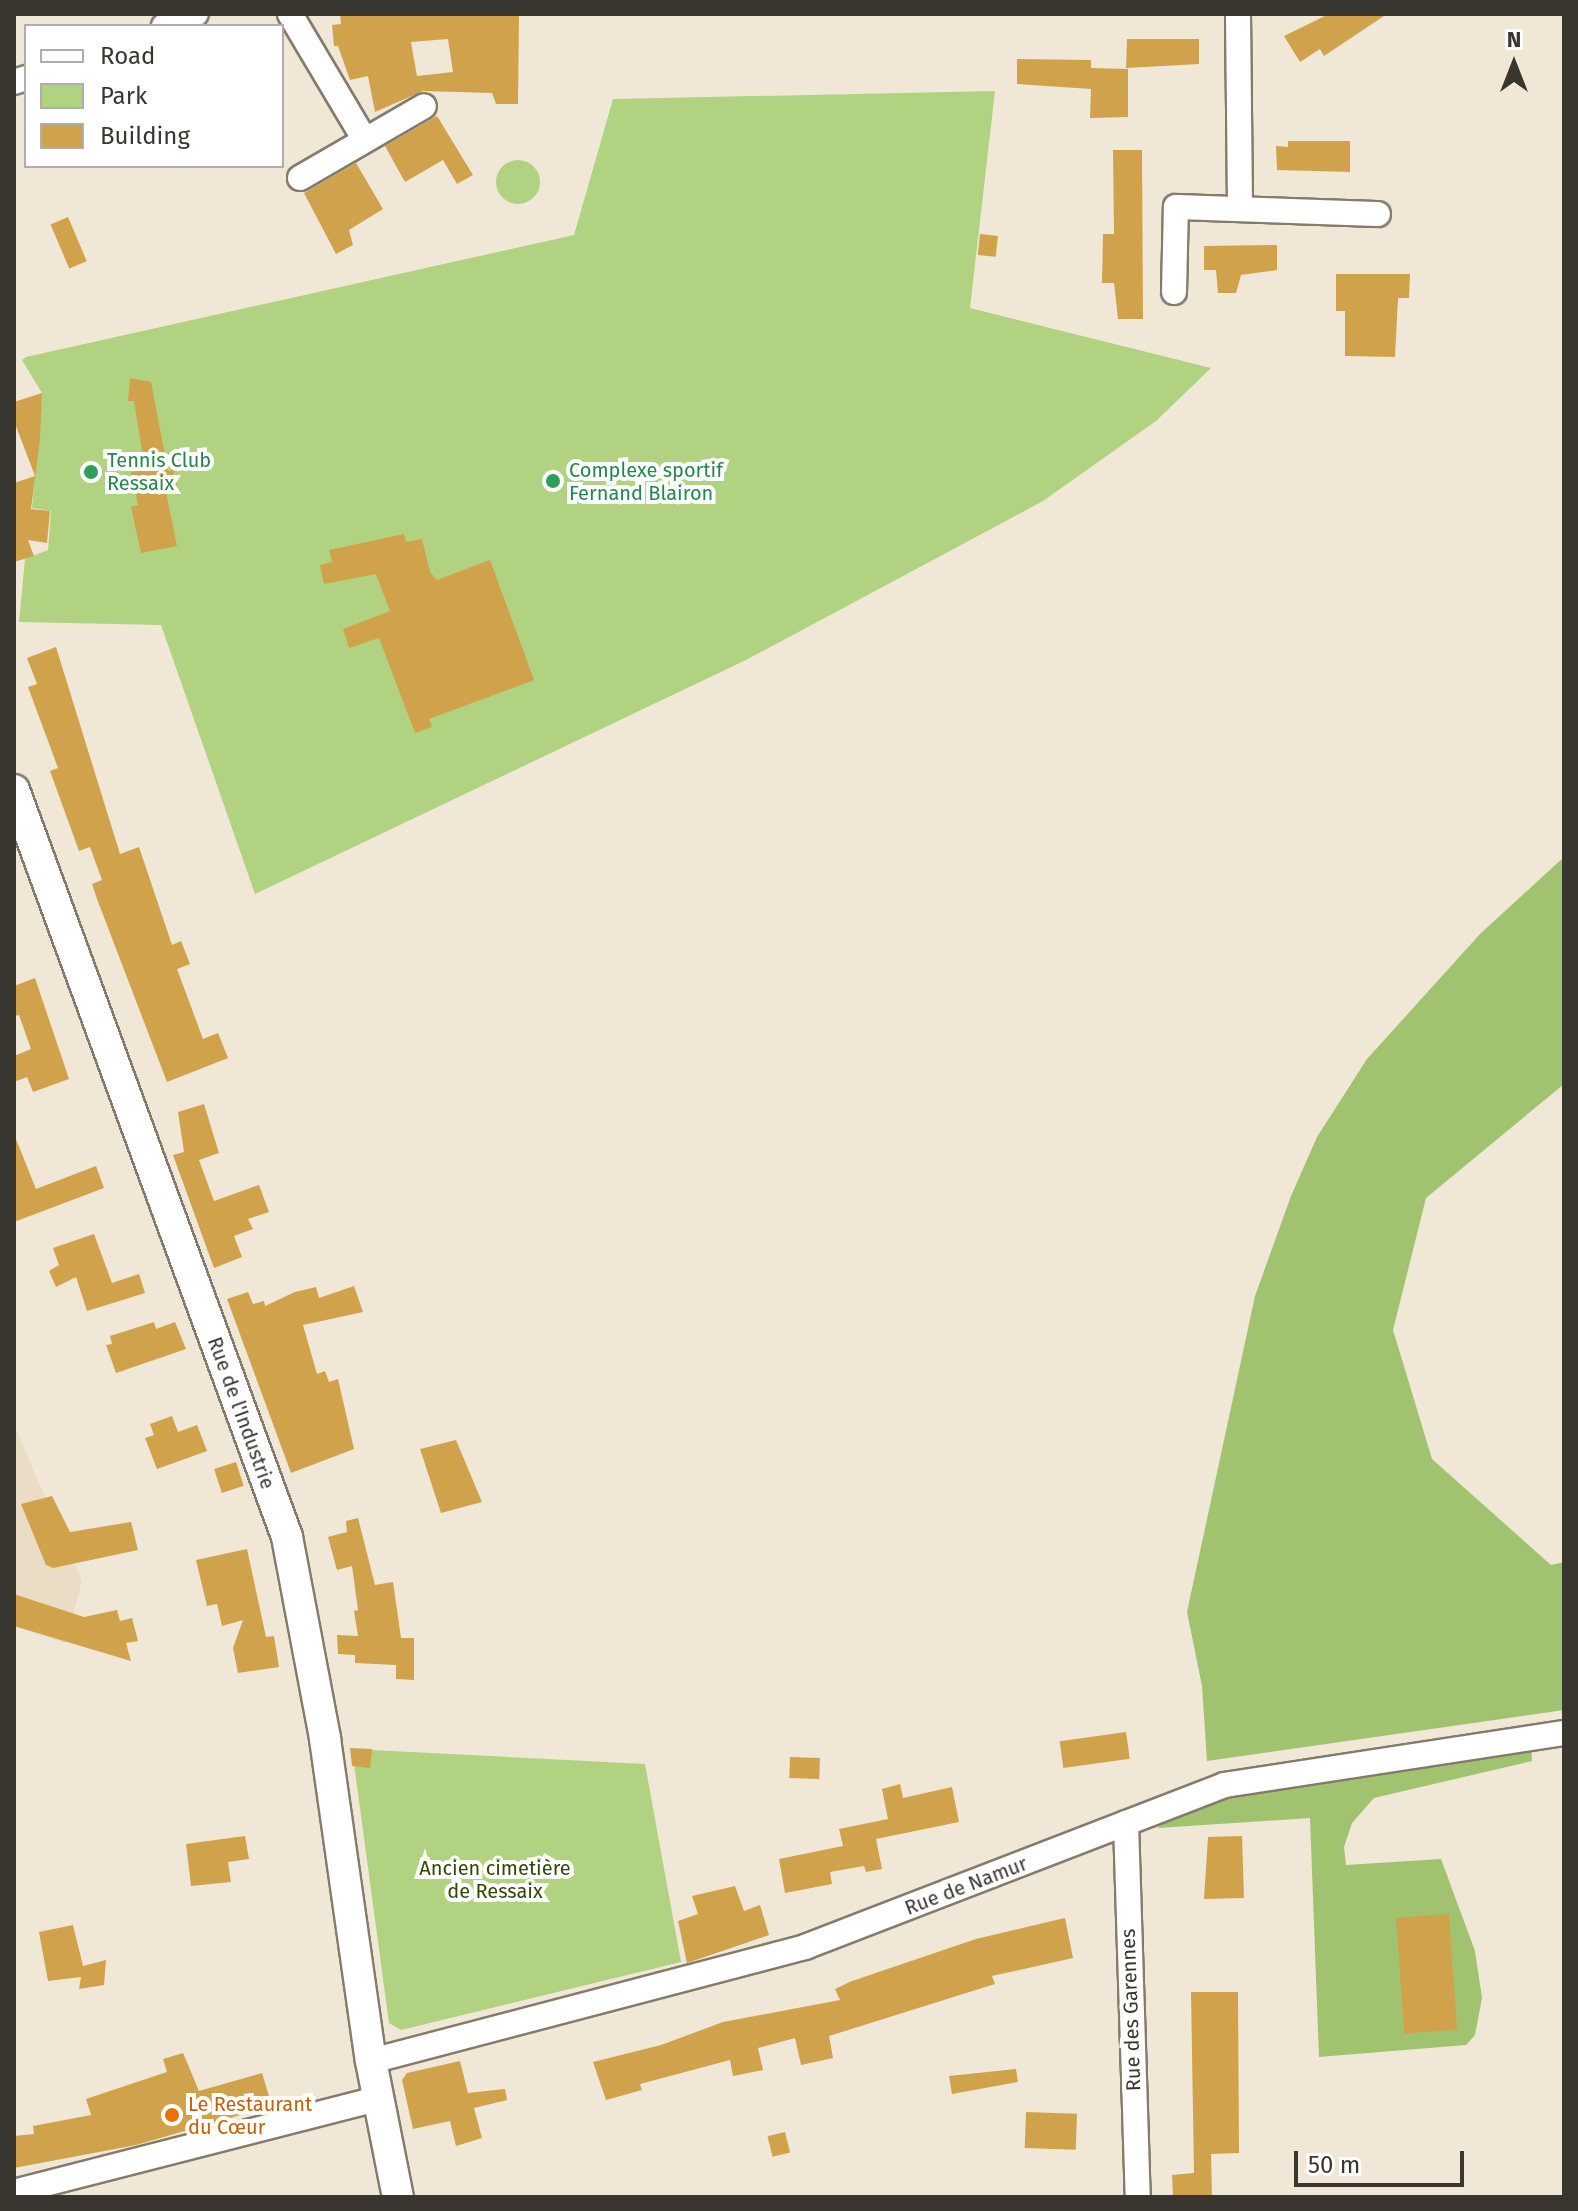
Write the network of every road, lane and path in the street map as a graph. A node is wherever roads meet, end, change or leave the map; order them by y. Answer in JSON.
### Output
{"nodes":[{"id":1,"x":196,"y":14,"type":"edge"},
{"id":2,"x":290,"y":14,"type":"edge"},
{"id":3,"x":1238,"y":14,"type":"edge"},
{"id":4,"x":169,"y":24,"type":"edge"},
{"id":5,"x":424,"y":106,"type":"dead end"},
{"id":6,"x":363,"y":137,"type":"junction"},
{"id":7,"x":300,"y":178,"type":"dead end"},
{"id":8,"x":1240,"y":207,"type":"junction"},
{"id":9,"x":1378,"y":214,"type":"dead end"},
{"id":10,"x":1174,"y":292,"type":"dead end"},
{"id":11,"x":14,"y":790,"type":"edge"},
{"id":12,"x":1564,"y":1733,"type":"edge"},
{"id":13,"x":1126,"y":1823,"type":"junction"},
{"id":14,"x":371,"y":2061,"type":"junction"},
{"id":15,"x":377,"y":2099,"type":"junction"},
{"id":16,"x":14,"y":2192,"type":"edge"},
{"id":17,"x":398,"y":2197,"type":"edge"},
{"id":18,"x":1138,"y":2197,"type":"edge"}],
"edges":[{"from":1,"to":4,"type":"street"},
{"from":2,"to":6,"type":"street"},
{"from":3,"to":8,"type":"street"},
{"from":5,"to":6,"type":"street"},
{"from":6,"to":7,"type":"street"},
{"from":8,"to":9,"type":"street"},
{"from":8,"to":10,"type":"street"},
{"from":11,"to":14,"type":"street","name":"Rue de l'Industrie"},
{"from":12,"to":13,"type":"street","name":"Rue de Namur"},
{"from":13,"to":14,"type":"street","name":"Rue de Namur"},
{"from":13,"to":18,"type":"street","name":"Rue des Garennes"},
{"from":14,"to":15,"type":"street","name":"Rue de l'Industrie"},
{"from":15,"to":16,"type":"street"},
{"from":15,"to":17,"type":"street","name":"Rue de l'Industrie"}]}
